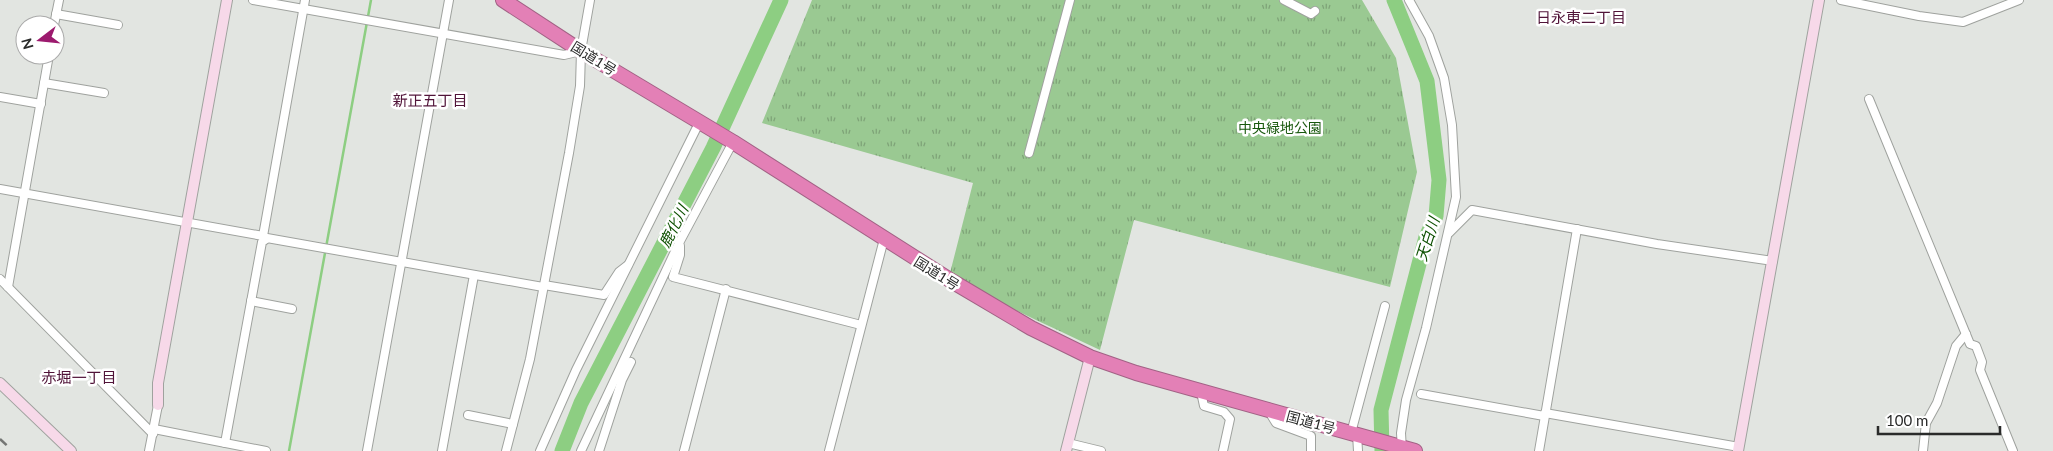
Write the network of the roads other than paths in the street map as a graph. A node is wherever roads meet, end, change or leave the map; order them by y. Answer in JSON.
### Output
{"nodes":[{"id":1,"x":59,"y":0,"type":"edge"},
{"id":2,"x":227,"y":0,"type":"edge"},
{"id":3,"x":253,"y":0,"type":"edge"},
{"id":4,"x":449,"y":0,"type":"edge"},
{"id":5,"x":503,"y":0,"type":"edge"},
{"id":6,"x":590,"y":0,"type":"edge"},
{"id":7,"x":1070,"y":0,"type":"edge"},
{"id":8,"x":1284,"y":0,"type":"edge"},
{"id":9,"x":1409,"y":0,"type":"edge"},
{"id":10,"x":1819,"y":0,"type":"edge"},
{"id":11,"x":1842,"y":0,"type":"edge"},
{"id":12,"x":2020,"y":0,"type":"edge"},
{"id":13,"x":305,"y":4,"type":"edge"},
{"id":14,"x":1315,"y":11,"type":"dead end"},
{"id":15,"x":56,"y":14,"type":"joint"},
{"id":16,"x":118,"y":25,"type":"dead end"},
{"id":17,"x":443,"y":33,"type":"junction"},
{"id":18,"x":581,"y":50,"type":"junction"},
{"id":19,"x":47,"y":65,"type":"edge"},
{"id":20,"x":44,"y":82,"type":"junction"},
{"id":21,"x":104,"y":93,"type":"dead end"},
{"id":22,"x":0,"y":97,"type":"edge"},
{"id":23,"x":1869,"y":99,"type":"dead end"},
{"id":24,"x":40,"y":104,"type":"junction"},
{"id":25,"x":699,"y":123,"type":"junction"},
{"id":26,"x":731,"y":141,"type":"junction"},
{"id":27,"x":1029,"y":153,"type":"dead end"},
{"id":28,"x":0,"y":189,"type":"edge"},
{"id":29,"x":25,"y":194,"type":"junction"},
{"id":30,"x":187,"y":223,"type":"junction"},
{"id":31,"x":1577,"y":229,"type":"junction"},
{"id":32,"x":1448,"y":235,"type":"junction"},
{"id":33,"x":264,"y":238,"type":"junction"},
{"id":34,"x":884,"y":239,"type":"junction"},
{"id":35,"x":680,"y":243,"type":"junction"},
{"id":36,"x":1773,"y":261,"type":"junction"},
{"id":37,"x":401,"y":262,"type":"junction"},
{"id":38,"x":629,"y":264,"type":"junction"},
{"id":39,"x":474,"y":275,"type":"junction"},
{"id":40,"x":0,"y":279,"type":"edge"},
{"id":41,"x":8,"y":286,"type":"junction"},
{"id":42,"x":543,"y":286,"type":"junction"},
{"id":43,"x":726,"y":289,"type":"junction"},
{"id":44,"x":251,"y":301,"type":"junction"},
{"id":45,"x":1385,"y":306,"type":"dead end"},
{"id":46,"x":292,"y":309,"type":"dead end"},
{"id":47,"x":861,"y":325,"type":"junction"},
{"id":48,"x":1966,"y":334,"type":"junction"},
{"id":49,"x":1090,"y":357,"type":"junction"},
{"id":50,"x":632,"y":362,"type":"dead end"},
{"id":51,"x":0,"y":384,"type":"edge"},
{"id":52,"x":1201,"y":392,"type":"junction"},
{"id":53,"x":1421,"y":394,"type":"dead end"},
{"id":54,"x":158,"y":405,"type":"joint"},
{"id":55,"x":1268,"y":410,"type":"junction"},
{"id":56,"x":468,"y":415,"type":"dead end"},
{"id":57,"x":1545,"y":415,"type":"junction"},
{"id":58,"x":513,"y":424,"type":"junction"},
{"id":59,"x":153,"y":432,"type":"junction"},
{"id":60,"x":1354,"y":433,"type":"junction"},
{"id":61,"x":225,"y":443,"type":"junction"},
{"id":62,"x":1067,"y":447,"type":"edge"},
{"id":63,"x":1406,"y":450,"type":"edge"},
{"id":64,"x":1740,"y":450,"type":"edge"},
{"id":65,"x":71,"y":451,"type":"edge"},
{"id":66,"x":149,"y":451,"type":"edge"},
{"id":67,"x":266,"y":451,"type":"edge"},
{"id":68,"x":367,"y":451,"type":"edge"},
{"id":69,"x":442,"y":451,"type":"edge"},
{"id":70,"x":506,"y":451,"type":"edge"},
{"id":71,"x":540,"y":451,"type":"edge"},
{"id":72,"x":581,"y":451,"type":"edge"},
{"id":73,"x":599,"y":451,"type":"edge"},
{"id":74,"x":684,"y":451,"type":"edge"},
{"id":75,"x":829,"y":451,"type":"edge"},
{"id":76,"x":1101,"y":451,"type":"edge"},
{"id":77,"x":1223,"y":451,"type":"edge"},
{"id":78,"x":1311,"y":451,"type":"edge"},
{"id":79,"x":1358,"y":451,"type":"edge"},
{"id":80,"x":1538,"y":451,"type":"edge"},
{"id":81,"x":1923,"y":451,"type":"edge"},
{"id":82,"x":2013,"y":451,"type":"edge"}],
"edges":[{"from":1,"to":15,"type":"street"},
{"from":2,"to":30,"type":"street"},
{"from":3,"to":13,"type":"street"},
{"from":4,"to":17,"type":"street"},
{"from":5,"to":18,"type":"highway","name":"国道1号"},
{"from":6,"to":18,"type":"street"},
{"from":7,"to":27,"type":"street"},
{"from":8,"to":14,"type":"street"},
{"from":9,"to":32,"type":"street"},
{"from":10,"to":36,"type":"street"},
{"from":11,"to":12,"type":"street"},
{"from":13,"to":17,"type":"street"},
{"from":13,"to":33,"type":"street"},
{"from":15,"to":16,"type":"street"},
{"from":17,"to":18,"type":"street"},
{"from":17,"to":37,"type":"street"},
{"from":18,"to":25,"type":"highway","name":"国道1号"},
{"from":18,"to":42,"type":"street"},
{"from":19,"to":20,"type":"street"},
{"from":20,"to":21,"type":"street"},
{"from":20,"to":24,"type":"street"},
{"from":22,"to":24,"type":"street"},
{"from":23,"to":48,"type":"street"},
{"from":24,"to":29,"type":"street"},
{"from":25,"to":26,"type":"highway","name":"国道1号"},
{"from":25,"to":38,"type":"street"},
{"from":26,"to":34,"type":"highway","name":"国道1号"},
{"from":26,"to":35,"type":"street"},
{"from":28,"to":29,"type":"street"},
{"from":29,"to":30,"type":"street"},
{"from":29,"to":41,"type":"street"},
{"from":30,"to":33,"type":"street"},
{"from":30,"to":54,"type":"street"},
{"from":31,"to":32,"type":"street"},
{"from":31,"to":36,"type":"street"},
{"from":31,"to":57,"type":"street"},
{"from":32,"to":63,"type":"street"},
{"from":33,"to":37,"type":"street"},
{"from":33,"to":44,"type":"street"},
{"from":34,"to":47,"type":"street"},
{"from":34,"to":49,"type":"highway","name":"国道1号"},
{"from":35,"to":43,"type":"street"},
{"from":35,"to":72,"type":"street"},
{"from":36,"to":64,"type":"street"},
{"from":37,"to":39,"type":"street"},
{"from":37,"to":68,"type":"street"},
{"from":38,"to":42,"type":"street"},
{"from":38,"to":71,"type":"street"},
{"from":39,"to":42,"type":"street"},
{"from":39,"to":69,"type":"street"},
{"from":40,"to":41,"type":"street"},
{"from":41,"to":59,"type":"street"},
{"from":42,"to":58,"type":"street"},
{"from":43,"to":47,"type":"street"},
{"from":43,"to":74,"type":"street"},
{"from":44,"to":46,"type":"street"},
{"from":44,"to":61,"type":"street"},
{"from":45,"to":60,"type":"street"},
{"from":47,"to":75,"type":"street"},
{"from":48,"to":81,"type":"street"},
{"from":48,"to":82,"type":"street"},
{"from":49,"to":52,"type":"highway","name":"国道1号"},
{"from":49,"to":62,"type":"street"},
{"from":50,"to":73,"type":"street"},
{"from":51,"to":65,"type":"street"},
{"from":52,"to":55,"type":"highway","name":"国道1号"},
{"from":52,"to":77,"type":"street"},
{"from":53,"to":57,"type":"street"},
{"from":54,"to":59,"type":"street"},
{"from":55,"to":60,"type":"highway","name":"国道1号"},
{"from":55,"to":78,"type":"street"},
{"from":56,"to":58,"type":"street"},
{"from":57,"to":64,"type":"street"},
{"from":57,"to":80,"type":"street"},
{"from":58,"to":70,"type":"street"},
{"from":59,"to":61,"type":"street"},
{"from":59,"to":66,"type":"street"},
{"from":60,"to":63,"type":"highway","name":"国道1号"},
{"from":60,"to":79,"type":"street"},
{"from":61,"to":67,"type":"street"},
{"from":62,"to":76,"type":"street"}]}
